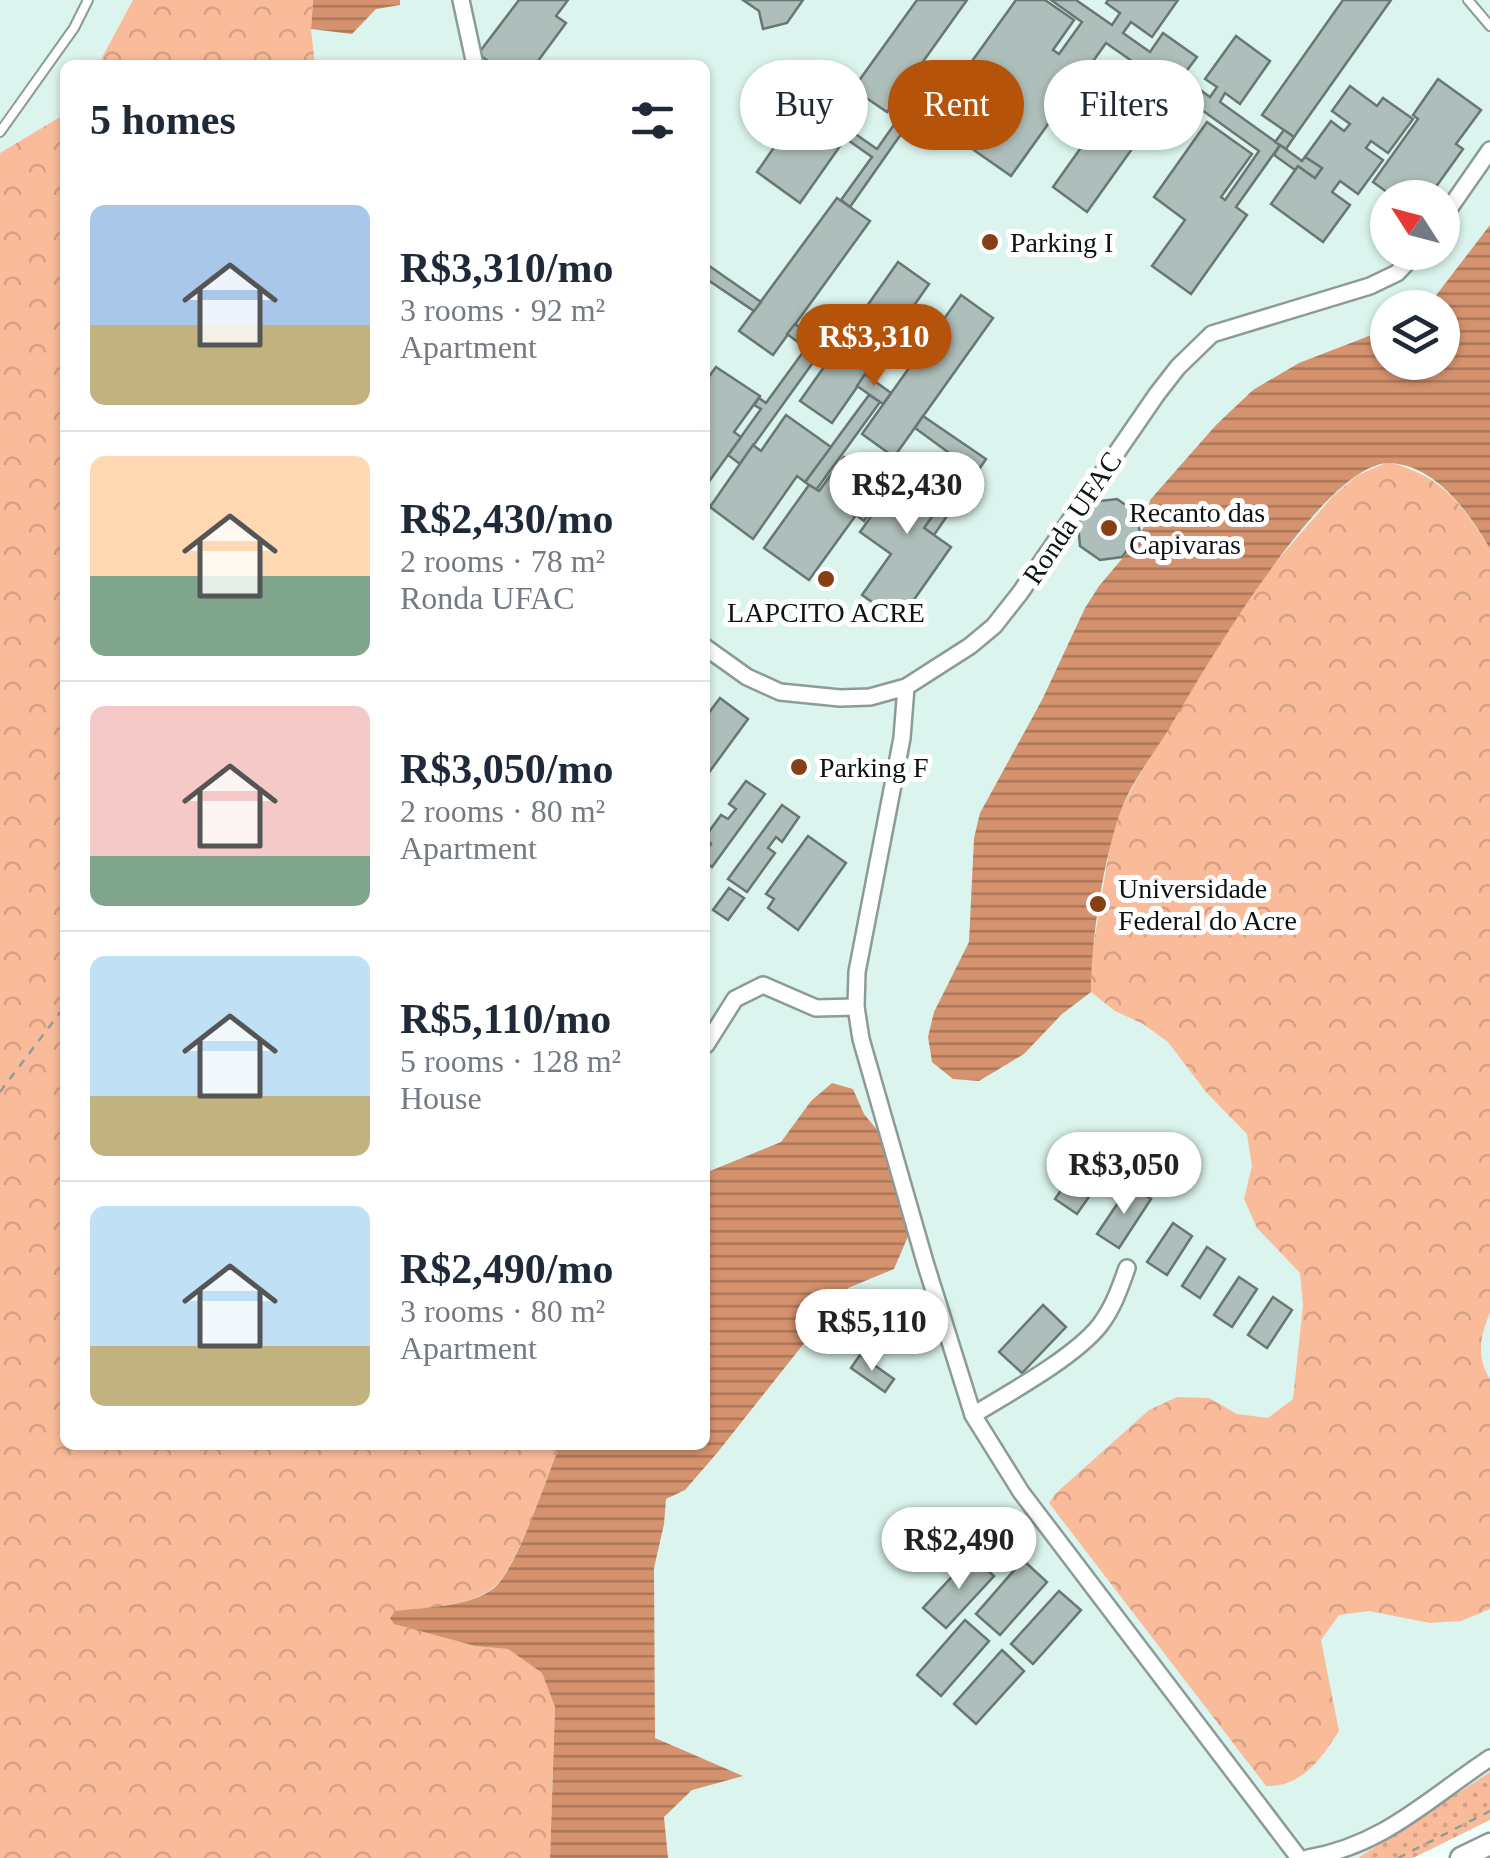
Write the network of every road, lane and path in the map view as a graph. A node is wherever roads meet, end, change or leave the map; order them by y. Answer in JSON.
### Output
{"nodes":[{"id":1,"x":88,"y":0,"type":"edge"},
{"id":2,"x":461,"y":0,"type":"edge"},
{"id":3,"x":1468,"y":0,"type":"edge"},
{"id":4,"x":1490,"y":26,"type":"edge"},
{"id":5,"x":474,"y":60,"type":"edge"},
{"id":6,"x":0,"y":132,"type":"edge"},
{"id":7,"x":1490,"y":150,"type":"edge"},
{"id":8,"x":1460,"y":192,"type":"edge"},
{"id":9,"x":1400,"y":270,"type":"edge"},
{"id":10,"x":710,"y":651,"type":"edge"},
{"id":11,"x":906,"y":688,"type":"junction"},
{"id":12,"x":856,"y":1007,"type":"junction"},
{"id":13,"x":60,"y":1013,"type":"edge"},
{"id":14,"x":710,"y":1038,"type":"edge"},
{"id":15,"x":0,"y":1092,"type":"edge"},
{"id":16,"x":1127,"y":1268,"type":"dead end"},
{"id":17,"x":973,"y":1416,"type":"junction"},
{"id":18,"x":1490,"y":1758,"type":"edge"},
{"id":19,"x":1490,"y":1811,"type":"edge"},
{"id":20,"x":1490,"y":1844,"type":"edge"},
{"id":21,"x":1298,"y":1858,"type":"edge"},
{"id":22,"x":1308,"y":1858,"type":"edge"},
{"id":23,"x":1398,"y":1858,"type":"edge"},
{"id":24,"x":1461,"y":1858,"type":"edge"}],
"edges":[{"from":1,"to":6,"type":"lane"},
{"from":2,"to":5,"type":"street"},
{"from":3,"to":4,"type":"lane"},
{"from":7,"to":8,"type":"street"},
{"from":9,"to":11,"type":"street","name":"Ronda UFAC"},
{"from":10,"to":11,"type":"street","name":"Ronda UFAC"},
{"from":11,"to":12,"type":"street"},
{"from":12,"to":14,"type":"street"},
{"from":12,"to":17,"type":"street"},
{"from":13,"to":15,"type":"path"},
{"from":16,"to":17,"type":"street"},
{"from":17,"to":21,"type":"street"},
{"from":18,"to":22,"type":"street"},
{"from":19,"to":23,"type":"path"},
{"from":20,"to":24,"type":"street"}]}
